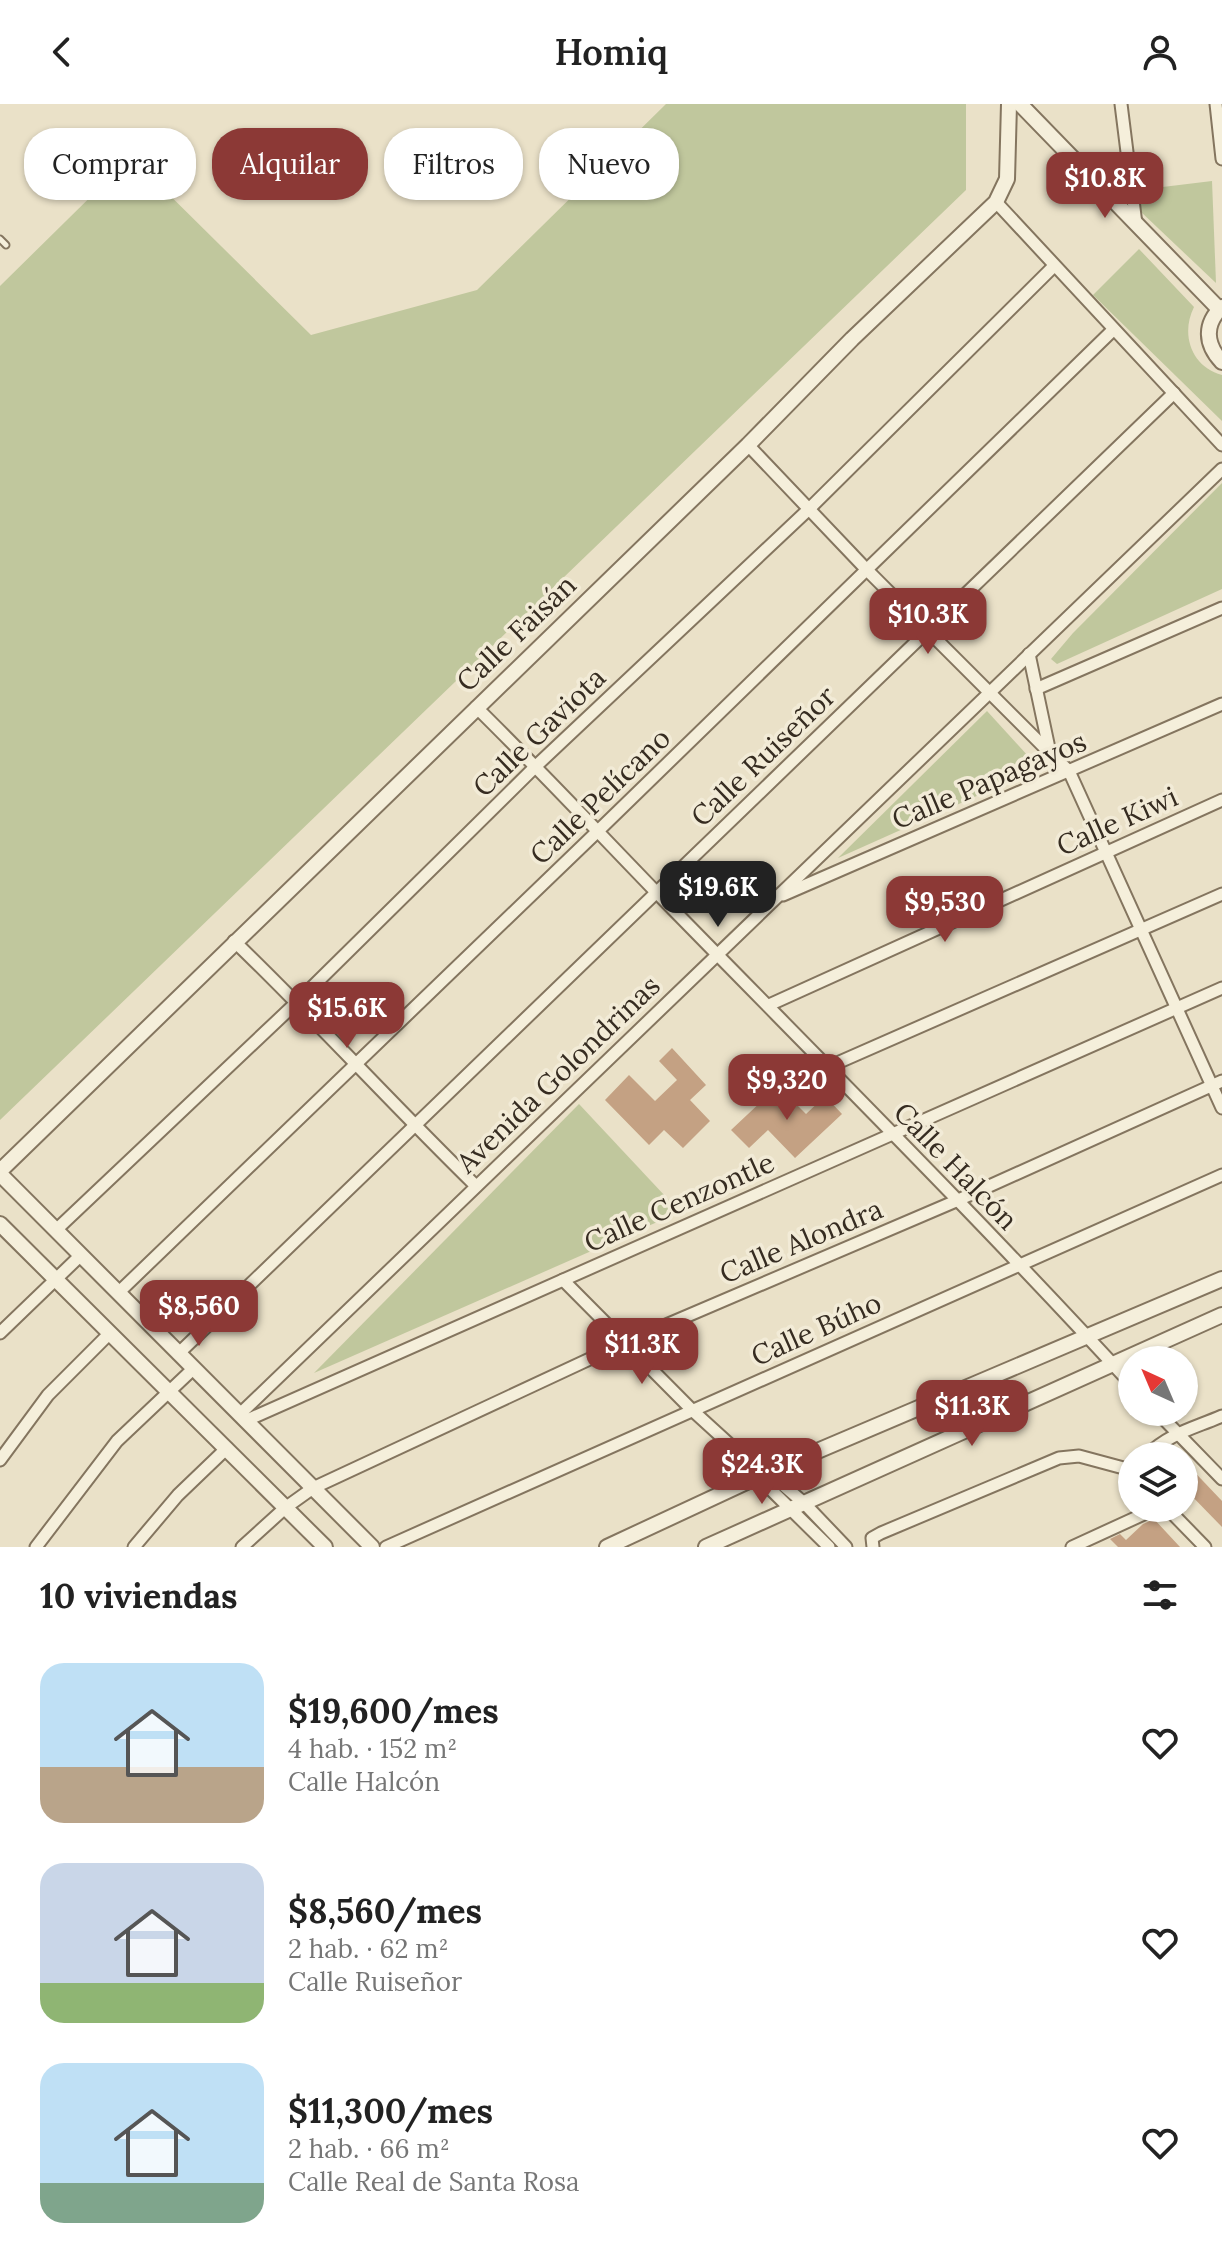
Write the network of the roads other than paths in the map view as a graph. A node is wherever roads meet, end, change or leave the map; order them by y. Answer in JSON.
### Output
{"nodes":[{"id":1,"x":1009,"y":104,"type":"edge"},
{"id":2,"x":1020,"y":104,"type":"edge"},
{"id":3,"x":1121,"y":104,"type":"edge"},
{"id":4,"x":1216,"y":104,"type":"edge"},
{"id":5,"x":1222,"y":159,"type":"edge"},
{"id":6,"x":996,"y":202,"type":"junction"},
{"id":7,"x":1136,"y":224,"type":"junction"},
{"id":8,"x":0,"y":239,"type":"edge"},
{"id":9,"x":6,"y":245,"type":"dead end"},
{"id":10,"x":1054,"y":266,"type":"junction"},
{"id":11,"x":1220,"y":308,"type":"edge"},
{"id":12,"x":1113,"y":330,"type":"junction"},
{"id":13,"x":1222,"y":362,"type":"edge"},
{"id":14,"x":1174,"y":393,"type":"junction"},
{"id":15,"x":748,"y":445,"type":"junction"},
{"id":16,"x":1222,"y":445,"type":"edge"},
{"id":17,"x":1222,"y":469,"type":"edge"},
{"id":18,"x":809,"y":509,"type":"junction"},
{"id":19,"x":866,"y":569,"type":"junction"},
{"id":20,"x":1222,"y":608,"type":"edge"},
{"id":21,"x":928,"y":630,"type":"junction"},
{"id":22,"x":1029,"y":654,"type":"junction"},
{"id":23,"x":1036,"y":689,"type":"junction"},
{"id":24,"x":989,"y":693,"type":"junction"},
{"id":25,"x":1222,"y":704,"type":"edge"},
{"id":26,"x":476,"y":707,"type":"junction"},
{"id":27,"x":1050,"y":753,"type":"junction"},
{"id":28,"x":536,"y":766,"type":"junction"},
{"id":29,"x":1069,"y":771,"type":"junction"},
{"id":30,"x":1222,"y":800,"type":"edge"},
{"id":31,"x":599,"y":830,"type":"junction"},
{"id":32,"x":1107,"y":852,"type":"junction"},
{"id":33,"x":657,"y":893,"type":"junction"},
{"id":34,"x":1222,"y":894,"type":"edge"},
{"id":35,"x":775,"y":899,"type":"junction"},
{"id":36,"x":1142,"y":930,"type":"junction"},
{"id":37,"x":234,"y":941,"type":"junction"},
{"id":38,"x":718,"y":953,"type":"junction"},
{"id":39,"x":1222,"y":988,"type":"edge"},
{"id":40,"x":297,"y":1002,"type":"junction"},
{"id":41,"x":769,"y":1005,"type":"junction"},
{"id":42,"x":1176,"y":1008,"type":"junction"},
{"id":43,"x":357,"y":1064,"type":"junction"},
{"id":44,"x":828,"y":1067,"type":"junction"},
{"id":45,"x":1217,"y":1083,"type":"edge"},
{"id":46,"x":1222,"y":1108,"type":"edge"},
{"id":47,"x":416,"y":1127,"type":"junction"},
{"id":48,"x":891,"y":1134,"type":"junction"},
{"id":49,"x":0,"y":1172,"type":"edge"},
{"id":50,"x":1222,"y":1175,"type":"edge"},
{"id":51,"x":476,"y":1186,"type":"junction"},
{"id":52,"x":956,"y":1201,"type":"junction"},
{"id":53,"x":0,"y":1224,"type":"edge"},
{"id":54,"x":56,"y":1230,"type":"junction"},
{"id":55,"x":81,"y":1255,"type":"junction"},
{"id":56,"x":1019,"y":1266,"type":"junction"},
{"id":57,"x":1222,"y":1279,"type":"edge"},
{"id":58,"x":55,"y":1280,"type":"junction"},
{"id":59,"x":563,"y":1280,"type":"junction"},
{"id":60,"x":118,"y":1293,"type":"junction"},
{"id":61,"x":1222,"y":1315,"type":"edge"},
{"id":62,"x":0,"y":1333,"type":"edge"},
{"id":63,"x":109,"y":1334,"type":"junction"},
{"id":64,"x":1088,"y":1338,"type":"junction"},
{"id":65,"x":624,"y":1343,"type":"junction"},
{"id":66,"x":178,"y":1354,"type":"junction"},
{"id":67,"x":1112,"y":1363,"type":"junction"},
{"id":68,"x":193,"y":1369,"type":"junction"},
{"id":69,"x":1118,"y":1370,"type":"edge"},
{"id":70,"x":168,"y":1392,"type":"junction"},
{"id":71,"x":692,"y":1410,"type":"junction"},
{"id":72,"x":1222,"y":1416,"type":"edge"},
{"id":73,"x":242,"y":1418,"type":"junction"},
{"id":74,"x":1170,"y":1426,"type":"edge"},
{"id":75,"x":1176,"y":1433,"type":"junction"},
{"id":76,"x":1161,"y":1442,"type":"edge"},
{"id":77,"x":227,"y":1448,"type":"junction"},
{"id":78,"x":0,"y":1460,"type":"edge"},
{"id":79,"x":1118,"y":1466,"type":"edge"},
{"id":80,"x":762,"y":1475,"type":"junction"},
{"id":81,"x":1222,"y":1479,"type":"edge"},
{"id":82,"x":313,"y":1488,"type":"junction"},
{"id":83,"x":797,"y":1506,"type":"junction"},
{"id":84,"x":285,"y":1508,"type":"junction"},
{"id":85,"x":1128,"y":1522,"type":"edge"},
{"id":86,"x":1181,"y":1522,"type":"edge"},
{"id":87,"x":873,"y":1543,"type":"edge"},
{"id":88,"x":1081,"y":1545,"type":"edge"},
{"id":89,"x":843,"y":1546,"type":"edge"},
{"id":90,"x":36,"y":1547,"type":"edge"},
{"id":91,"x":134,"y":1547,"type":"edge"},
{"id":92,"x":242,"y":1547,"type":"edge"},
{"id":93,"x":325,"y":1547,"type":"edge"},
{"id":94,"x":372,"y":1547,"type":"edge"},
{"id":95,"x":386,"y":1547,"type":"edge"},
{"id":96,"x":607,"y":1547,"type":"edge"},
{"id":97,"x":706,"y":1547,"type":"edge"},
{"id":98,"x":829,"y":1547,"type":"edge"},
{"id":99,"x":1205,"y":1547,"type":"edge"}],
"edges":[{"from":1,"to":6,"type":"street","name":"Calle Faisán"},
{"from":2,"to":7,"type":"street"},
{"from":3,"to":7,"type":"street"},
{"from":4,"to":5,"type":"street"},
{"from":6,"to":10,"type":"street"},
{"from":6,"to":15,"type":"street","name":"Calle Faisán"},
{"from":7,"to":11,"type":"street"},
{"from":8,"to":9,"type":"lane"},
{"from":10,"to":12,"type":"street"},
{"from":10,"to":18,"type":"street","name":"Calle Gaviota"},
{"from":11,"to":13,"type":"street"},
{"from":12,"to":14,"type":"street"},
{"from":12,"to":19,"type":"street","name":"Calle Pelícano"},
{"from":14,"to":16,"type":"street"},
{"from":14,"to":21,"type":"street","name":"Calle Ruiseñor"},
{"from":15,"to":18,"type":"street"},
{"from":15,"to":26,"type":"street","name":"Calle Faisán"},
{"from":17,"to":22,"type":"street","name":"Avenida Golondrinas"},
{"from":18,"to":19,"type":"street"},
{"from":18,"to":28,"type":"street","name":"Calle Gaviota"},
{"from":19,"to":21,"type":"street"},
{"from":19,"to":31,"type":"street","name":"Calle Pelícano"},
{"from":20,"to":23,"type":"street"},
{"from":21,"to":24,"type":"street"},
{"from":21,"to":33,"type":"street","name":"Calle Ruiseñor"},
{"from":22,"to":23,"type":"street"},
{"from":22,"to":24,"type":"street","name":"Avenida Golondrinas"},
{"from":23,"to":27,"type":"street"},
{"from":24,"to":27,"type":"street"},
{"from":24,"to":35,"type":"street","name":"Avenida Golondrinas"},
{"from":25,"to":29,"type":"street","name":"Calle Papagayos"},
{"from":26,"to":28,"type":"street","name":"Calle Halcón"},
{"from":26,"to":37,"type":"street","name":"Calle Faisán"},
{"from":27,"to":29,"type":"street"},
{"from":28,"to":31,"type":"street","name":"Calle Halcón"},
{"from":28,"to":40,"type":"street","name":"Calle Gaviota"},
{"from":29,"to":32,"type":"street"},
{"from":29,"to":35,"type":"street","name":"Calle Papagayos"},
{"from":30,"to":32,"type":"street","name":"Calle Kiwi"},
{"from":31,"to":33,"type":"street","name":"Calle Halcón"},
{"from":31,"to":43,"type":"street","name":"Calle Pelícano"},
{"from":32,"to":36,"type":"street"},
{"from":32,"to":41,"type":"street","name":"Calle Kiwi"},
{"from":33,"to":38,"type":"street","name":"Calle Halcón"},
{"from":33,"to":47,"type":"street","name":"Calle Ruiseñor"},
{"from":34,"to":36,"type":"street"},
{"from":35,"to":38,"type":"street","name":"Avenida Golondrinas"},
{"from":36,"to":42,"type":"street"},
{"from":36,"to":44,"type":"street"},
{"from":37,"to":40,"type":"street"},
{"from":37,"to":49,"type":"street","name":"Calle Faisán"},
{"from":38,"to":41,"type":"street","name":"Calle Halcón"},
{"from":38,"to":51,"type":"street","name":"Avenida Golondrinas"},
{"from":39,"to":42,"type":"street","name":"Calle Cenzontle"},
{"from":40,"to":43,"type":"street"},
{"from":40,"to":54,"type":"street","name":"Calle Gaviota"},
{"from":41,"to":44,"type":"street","name":"Calle Halcón"},
{"from":42,"to":45,"type":"street"},
{"from":42,"to":48,"type":"street","name":"Calle Cenzontle"},
{"from":43,"to":47,"type":"street"},
{"from":43,"to":60,"type":"street","name":"Calle Pelícano"},
{"from":44,"to":48,"type":"street","name":"Calle Halcón"},
{"from":45,"to":46,"type":"street"},
{"from":45,"to":52,"type":"street","name":"Calle Alondra"},
{"from":47,"to":51,"type":"street"},
{"from":47,"to":66,"type":"street","name":"Calle Ruiseñor"},
{"from":48,"to":52,"type":"street","name":"Calle Halcón"},
{"from":48,"to":59,"type":"street","name":"Calle Cenzontle"},
{"from":49,"to":54,"type":"street"},
{"from":50,"to":56,"type":"street","name":"Calle Búho"},
{"from":51,"to":73,"type":"street","name":"Avenida Golondrinas"},
{"from":52,"to":56,"type":"street","name":"Calle Halcón"},
{"from":52,"to":65,"type":"street","name":"Calle Alondra"},
{"from":53,"to":58,"type":"street"},
{"from":54,"to":55,"type":"street"},
{"from":55,"to":58,"type":"street"},
{"from":55,"to":60,"type":"street"},
{"from":56,"to":64,"type":"street","name":"Calle Halcón"},
{"from":56,"to":71,"type":"street","name":"Calle Búho"},
{"from":57,"to":64,"type":"street"},
{"from":58,"to":62,"type":"street"},
{"from":58,"to":63,"type":"street"},
{"from":59,"to":65,"type":"street"},
{"from":59,"to":73,"type":"street","name":"Calle Cenzontle"},
{"from":60,"to":66,"type":"street"},
{"from":61,"to":67,"type":"street"},
{"from":63,"to":70,"type":"street"},
{"from":63,"to":78,"type":"street"},
{"from":64,"to":67,"type":"street","name":"Calle Halcón"},
{"from":64,"to":80,"type":"street"},
{"from":65,"to":71,"type":"street"},
{"from":65,"to":82,"type":"street","name":"Calle Alondra"},
{"from":66,"to":68,"type":"street"},
{"from":67,"to":69,"type":"street","name":"Calle Halcón"},
{"from":67,"to":83,"type":"street"},
{"from":68,"to":70,"type":"street"},
{"from":68,"to":73,"type":"street"},
{"from":70,"to":77,"type":"street"},
{"from":70,"to":90,"type":"street"},
{"from":71,"to":80,"type":"street"},
{"from":71,"to":95,"type":"street","name":"Calle Búho"},
{"from":72,"to":75,"type":"street"},
{"from":73,"to":82,"type":"street"},
{"from":74,"to":75,"type":"street"},
{"from":75,"to":76,"type":"street"},
{"from":75,"to":81,"type":"street"},
{"from":77,"to":84,"type":"street"},
{"from":77,"to":91,"type":"street"},
{"from":79,"to":87,"type":"street"},
{"from":80,"to":83,"type":"street"},
{"from":80,"to":96,"type":"street"},
{"from":82,"to":84,"type":"street","name":"Calle Alondra"},
{"from":82,"to":94,"type":"street"},
{"from":83,"to":89,"type":"street"},
{"from":83,"to":97,"type":"street"},
{"from":83,"to":98,"type":"street"},
{"from":84,"to":92,"type":"street","name":"Calle Alondra"},
{"from":84,"to":93,"type":"street"},
{"from":85,"to":88,"type":"street"},
{"from":86,"to":99,"type":"street"}]}
